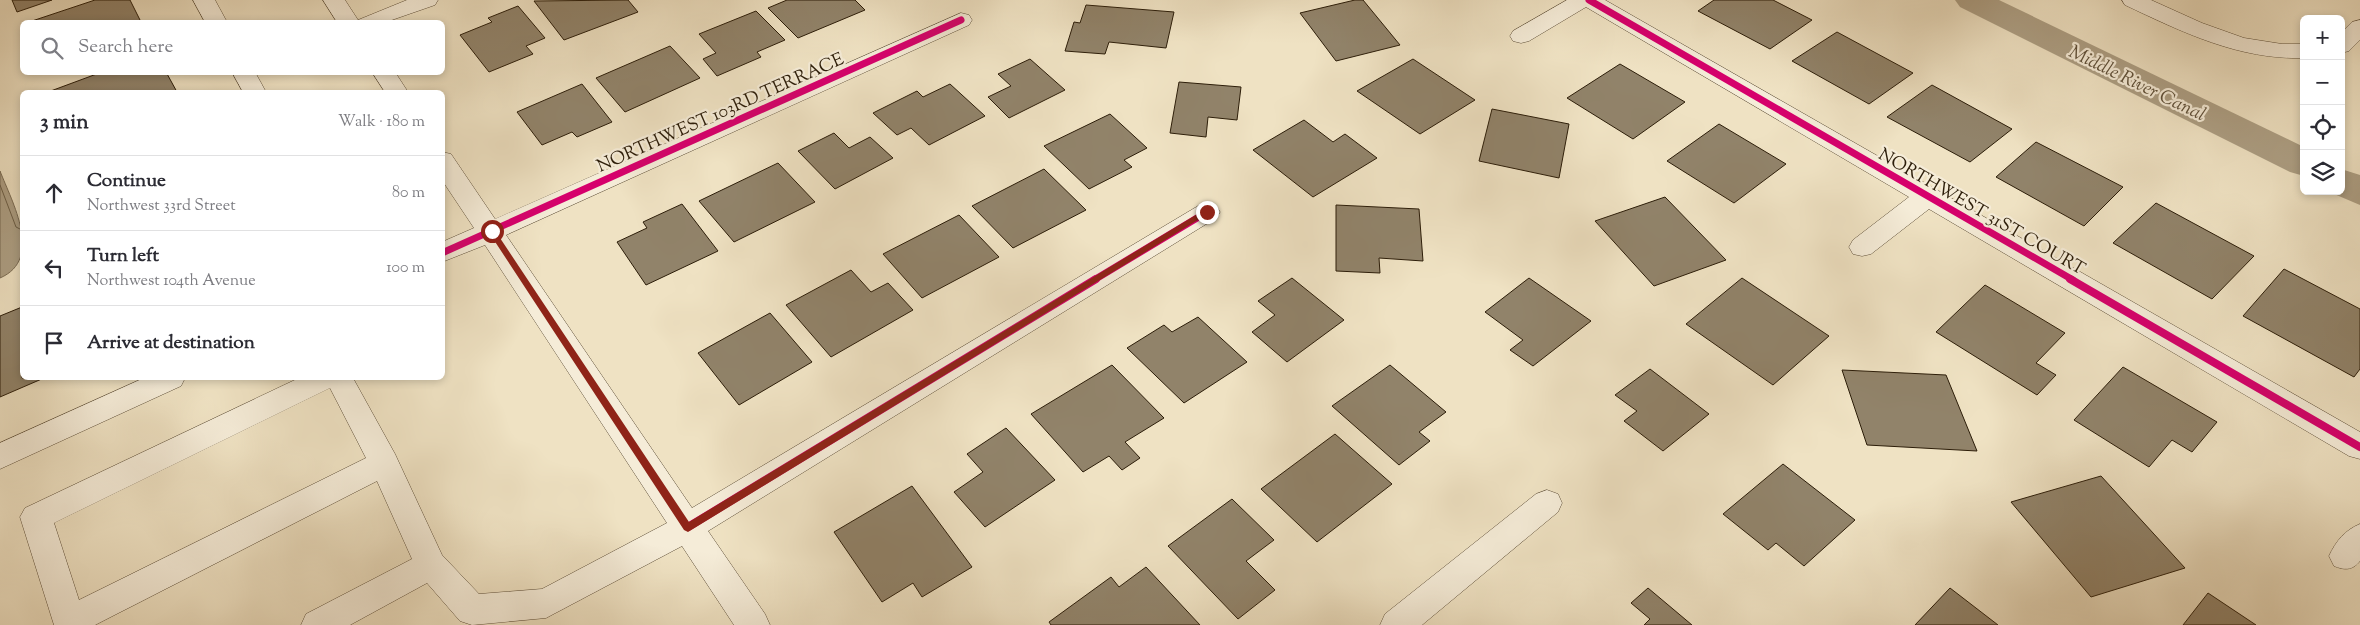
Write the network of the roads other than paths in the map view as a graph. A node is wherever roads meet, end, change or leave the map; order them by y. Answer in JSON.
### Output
{"nodes":[{"id":1,"x":204,"y":0,"type":"edge"},
{"id":2,"x":334,"y":0,"type":"edge"},
{"id":3,"x":427,"y":0,"type":"edge"},
{"id":4,"x":1583,"y":0,"type":"edge"},
{"id":5,"x":1589,"y":0,"type":"edge"},
{"id":6,"x":2133,"y":0,"type":"edge"},
{"id":7,"x":215,"y":20,"type":"edge"},
{"id":8,"x":347,"y":20,"type":"edge"},
{"id":9,"x":372,"y":20,"type":"edge"},
{"id":10,"x":961,"y":20,"type":"dead end"},
{"id":11,"x":2360,"y":27,"type":"edge"},
{"id":12,"x":1521,"y":36,"type":"dead end"},
{"id":13,"x":2345,"y":42,"type":"edge"},
{"id":14,"x":2293,"y":52,"type":"edge"},
{"id":15,"x":245,"y":75,"type":"edge"},
{"id":16,"x":384,"y":75,"type":"edge"},
{"id":17,"x":253,"y":90,"type":"edge"},
{"id":18,"x":395,"y":90,"type":"edge"},
{"id":19,"x":445,"y":164,"type":"edge"},
{"id":20,"x":1928,"y":196,"type":"junction"},
{"id":21,"x":1207,"y":212,"type":"dead end"},
{"id":22,"x":492,"y":231,"type":"junction"},
{"id":23,"x":1862,"y":247,"type":"dead end"},
{"id":24,"x":445,"y":252,"type":"edge"},
{"id":25,"x":167,"y":380,"type":"edge"},
{"id":26,"x":321,"y":380,"type":"edge"},
{"id":27,"x":339,"y":380,"type":"edge"},
{"id":28,"x":2360,"y":447,"type":"edge"},
{"id":29,"x":0,"y":457,"type":"edge"},
{"id":30,"x":384,"y":463,"type":"junction"},
{"id":31,"x":1547,"y":503,"type":"dead end"},
{"id":32,"x":688,"y":528,"type":"junction"},
{"id":33,"x":431,"y":565,"type":"junction"},
{"id":34,"x":70,"y":623,"type":"edge"},
{"id":35,"x":318,"y":625,"type":"edge"},
{"id":36,"x":754,"y":625,"type":"edge"},
{"id":37,"x":1397,"y":625,"type":"edge"}],
"edges":[{"from":1,"to":7,"type":"street"},
{"from":2,"to":8,"type":"street"},
{"from":3,"to":9,"type":"street"},
{"from":4,"to":12,"type":"street"},
{"from":5,"to":20,"type":"street","name":"NORTHWEST 31ST COURT"},
{"from":6,"to":14,"type":"street"},
{"from":10,"to":22,"type":"street","name":"NORTHWEST 103RD TERRACE"},
{"from":11,"to":13,"type":"street"},
{"from":15,"to":17,"type":"street"},
{"from":16,"to":18,"type":"street"},
{"from":19,"to":22,"type":"street"},
{"from":20,"to":23,"type":"street"},
{"from":20,"to":28,"type":"street","name":"NORTHWEST 31ST COURT"},
{"from":21,"to":32,"type":"street"},
{"from":22,"to":24,"type":"street","name":"NORTHWEST 103RD TERRACE"},
{"from":22,"to":32,"type":"street"},
{"from":25,"to":29,"type":"street"},
{"from":26,"to":34,"type":"street"},
{"from":27,"to":30,"type":"street"},
{"from":30,"to":33,"type":"street"},
{"from":30,"to":34,"type":"street"},
{"from":31,"to":37,"type":"street"},
{"from":32,"to":33,"type":"street"},
{"from":32,"to":36,"type":"street"},
{"from":33,"to":35,"type":"street"}]}
